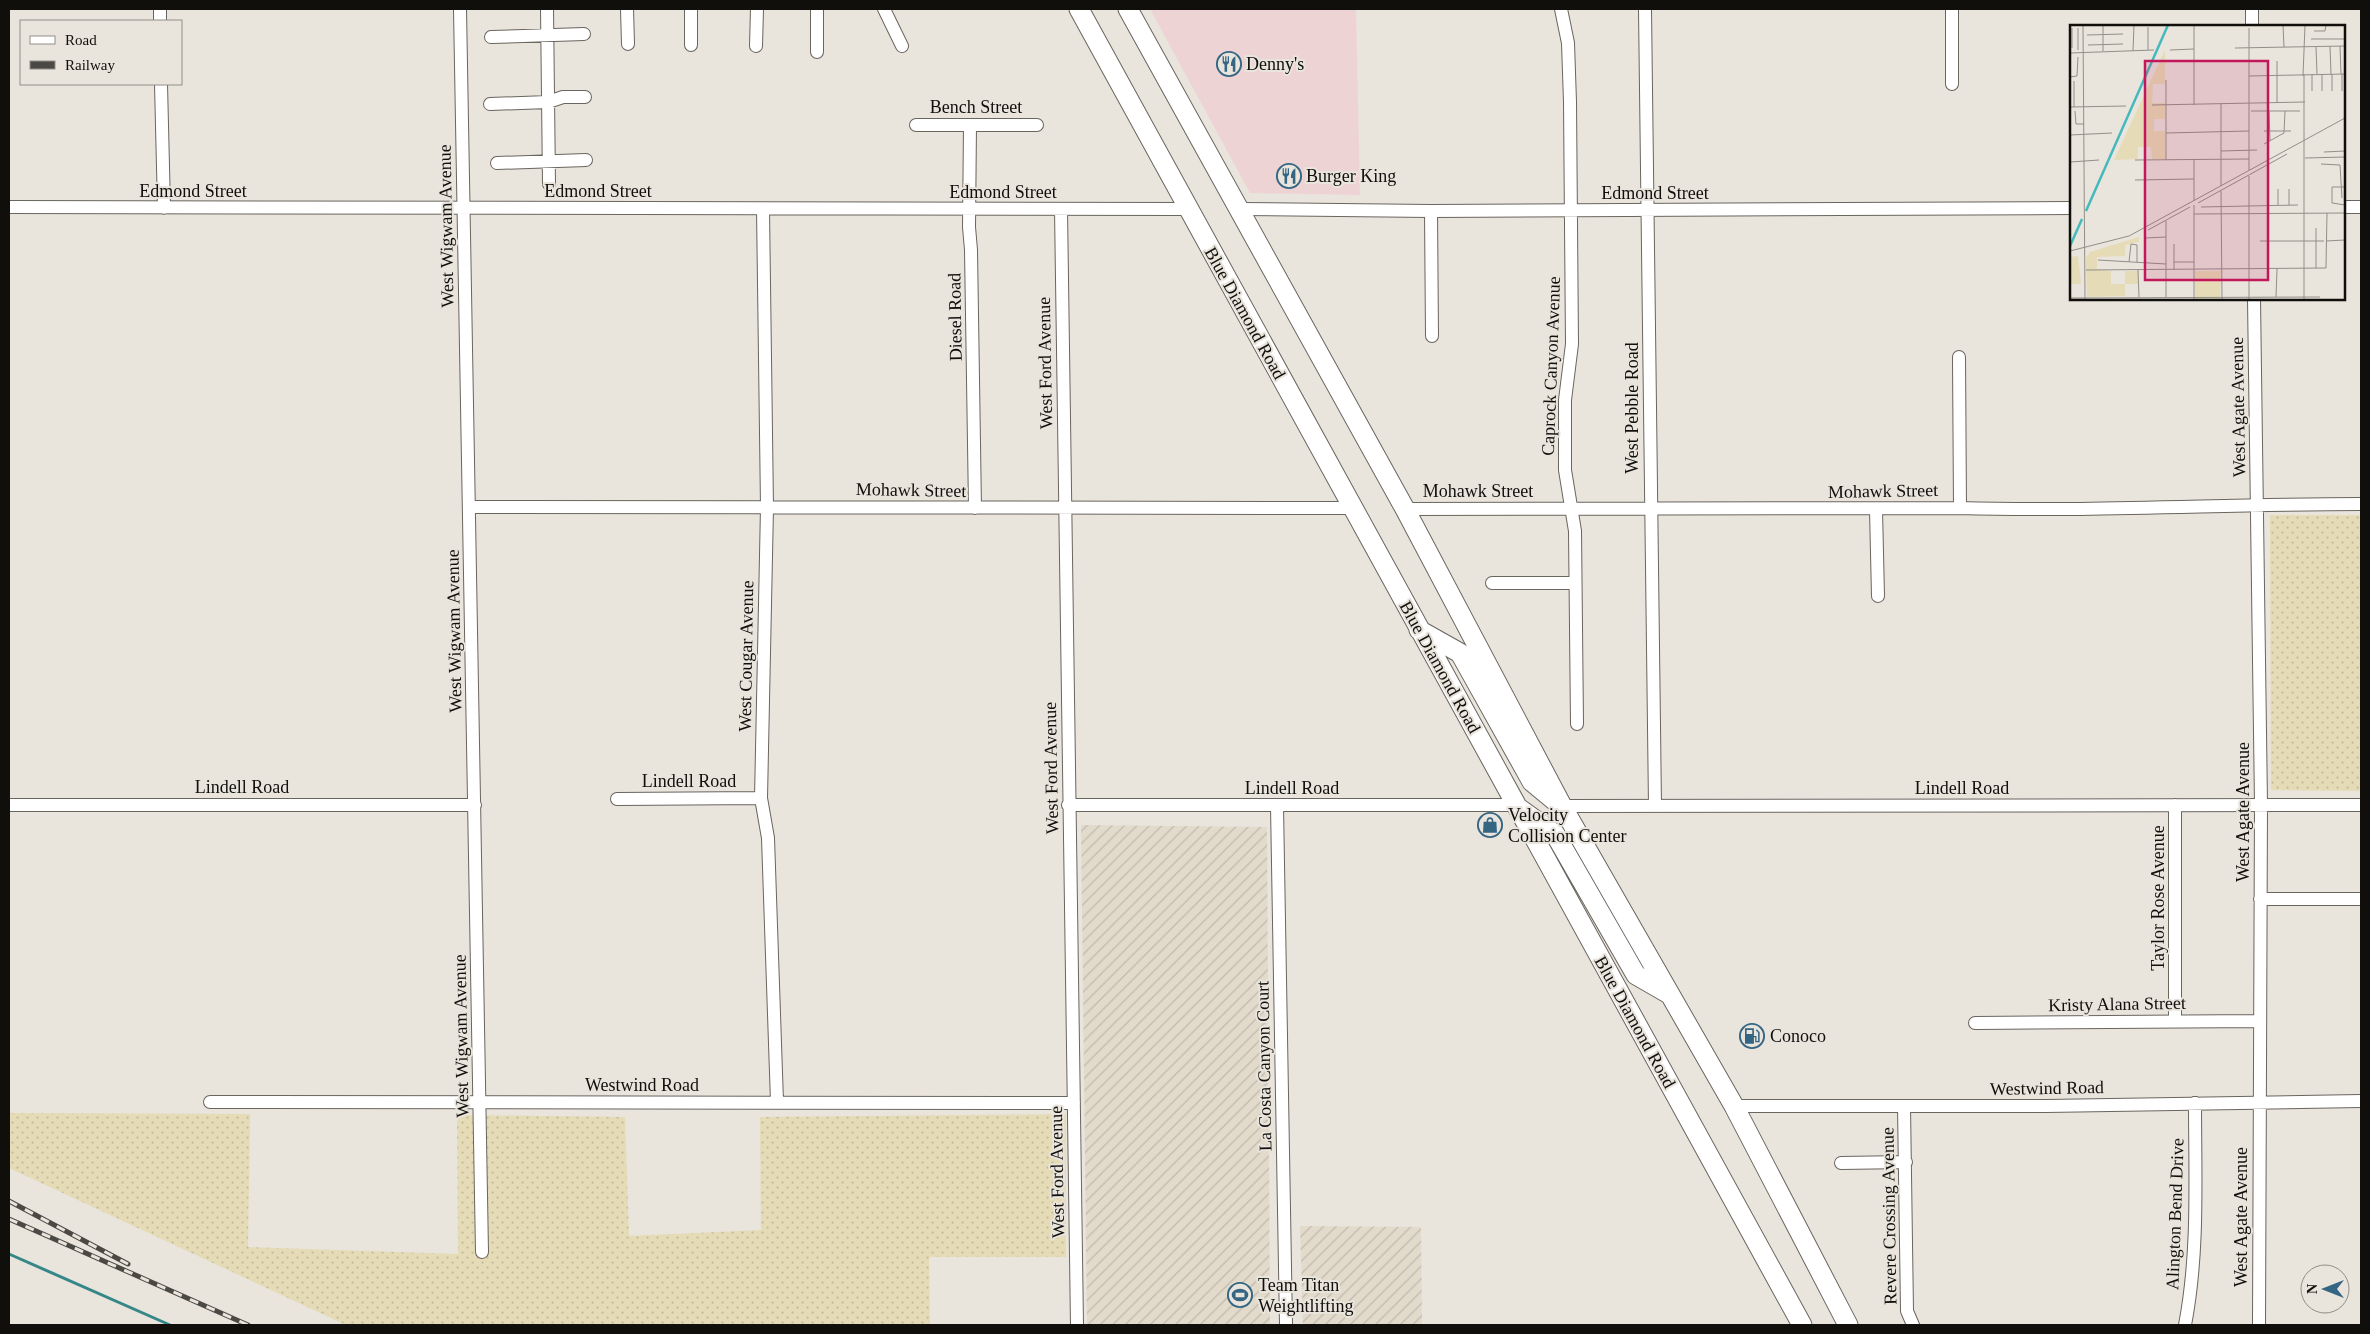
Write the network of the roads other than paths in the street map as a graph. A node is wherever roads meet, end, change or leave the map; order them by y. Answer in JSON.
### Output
{"nodes":[{"id":1,"x":460,"y":9,"type":"edge"},
{"id":2,"x":547,"y":9,"type":"edge"},
{"id":3,"x":627,"y":9,"type":"edge"},
{"id":4,"x":690,"y":9,"type":"edge"},
{"id":5,"x":756,"y":9,"type":"edge"},
{"id":6,"x":817,"y":9,"type":"edge"},
{"id":7,"x":884,"y":9,"type":"edge"},
{"id":8,"x":1079,"y":9,"type":"edge"},
{"id":9,"x":1128,"y":9,"type":"edge"},
{"id":10,"x":1561,"y":9,"type":"edge"},
{"id":11,"x":1645,"y":9,"type":"edge"},
{"id":12,"x":1952,"y":9,"type":"edge"},
{"id":13,"x":2252,"y":9,"type":"edge"},
{"id":14,"x":2252,"y":25,"type":"edge"},
{"id":15,"x":584,"y":34,"type":"dead end"},
{"id":16,"x":547,"y":36,"type":"junction"},
{"id":17,"x":491,"y":37,"type":"dead end"},
{"id":18,"x":628,"y":44,"type":"dead end"},
{"id":19,"x":690,"y":46,"type":"dead end"},
{"id":20,"x":756,"y":46,"type":"dead end"},
{"id":21,"x":902,"y":46,"type":"dead end"},
{"id":22,"x":817,"y":52,"type":"dead end"},
{"id":23,"x":1952,"y":84,"type":"dead end"},
{"id":24,"x":161,"y":85,"type":"edge"},
{"id":25,"x":585,"y":97,"type":"dead end"},
{"id":26,"x":548,"y":102,"type":"junction"},
{"id":27,"x":490,"y":104,"type":"dead end"},
{"id":28,"x":916,"y":125,"type":"dead end"},
{"id":29,"x":970,"y":125,"type":"junction"},
{"id":30,"x":1036,"y":125,"type":"dead end"},
{"id":31,"x":586,"y":160,"type":"dead end"},
{"id":32,"x":548,"y":161,"type":"junction"},
{"id":33,"x":497,"y":163,"type":"dead end"},
{"id":34,"x":549,"y":184,"type":"dead end"},
{"id":35,"x":9,"y":207,"type":"edge"},
{"id":36,"x":2345,"y":207,"type":"edge"},
{"id":37,"x":2361,"y":207,"type":"edge"},
{"id":38,"x":164,"y":208,"type":"junction"},
{"id":39,"x":2070,"y":208,"type":"edge"},
{"id":40,"x":464,"y":209,"type":"junction"},
{"id":41,"x":763,"y":209,"type":"junction"},
{"id":42,"x":970,"y":209,"type":"junction"},
{"id":43,"x":1061,"y":209,"type":"junction"},
{"id":44,"x":1188,"y":209,"type":"junction"},
{"id":45,"x":1240,"y":209,"type":"junction"},
{"id":46,"x":1571,"y":210,"type":"junction"},
{"id":47,"x":1648,"y":210,"type":"junction"},
{"id":48,"x":1431,"y":211,"type":"junction"},
{"id":49,"x":2254,"y":300,"type":"edge"},
{"id":50,"x":1432,"y":336,"type":"dead end"},
{"id":51,"x":1959,"y":357,"type":"dead end"},
{"id":52,"x":2256,"y":504,"type":"junction"},
{"id":53,"x":2361,"y":504,"type":"edge"},
{"id":54,"x":767,"y":506,"type":"junction"},
{"id":55,"x":469,"y":507,"type":"junction"},
{"id":56,"x":1065,"y":507,"type":"junction"},
{"id":57,"x":975,"y":508,"type":"junction"},
{"id":58,"x":1352,"y":508,"type":"junction"},
{"id":59,"x":1960,"y":508,"type":"junction"},
{"id":60,"x":1405,"y":509,"type":"junction"},
{"id":61,"x":1572,"y":509,"type":"junction"},
{"id":62,"x":1650,"y":509,"type":"junction"},
{"id":63,"x":1876,"y":510,"type":"junction"},
{"id":64,"x":1492,"y":583,"type":"dead end"},
{"id":65,"x":1575,"y":583,"type":"junction"},
{"id":66,"x":1878,"y":596,"type":"dead end"},
{"id":67,"x":1419,"y":629,"type":"junction"},
{"id":68,"x":1577,"y":724,"type":"dead end"},
{"id":69,"x":761,"y":798,"type":"junction"},
{"id":70,"x":617,"y":799,"type":"dead end"},
{"id":71,"x":2260,"y":804,"type":"junction"},
{"id":72,"x":9,"y":805,"type":"edge"},
{"id":73,"x":475,"y":805,"type":"junction"},
{"id":74,"x":1068,"y":805,"type":"junction"},
{"id":75,"x":1516,"y":805,"type":"junction"},
{"id":76,"x":2175,"y":805,"type":"junction"},
{"id":77,"x":2361,"y":805,"type":"edge"},
{"id":78,"x":1277,"y":806,"type":"junction"},
{"id":79,"x":1562,"y":806,"type":"junction"},
{"id":80,"x":1655,"y":806,"type":"junction"},
{"id":81,"x":2260,"y":899,"type":"junction"},
{"id":82,"x":2361,"y":899,"type":"edge"},
{"id":83,"x":1669,"y":994,"type":"junction"},
{"id":84,"x":2260,"y":1021,"type":"junction"},
{"id":85,"x":2175,"y":1022,"type":"junction"},
{"id":86,"x":1975,"y":1023,"type":"dead end"},
{"id":87,"x":210,"y":1102,"type":"dead end"},
{"id":88,"x":480,"y":1102,"type":"junction"},
{"id":89,"x":777,"y":1102,"type":"junction"},
{"id":90,"x":2259,"y":1102,"type":"junction"},
{"id":91,"x":2361,"y":1102,"type":"edge"},
{"id":92,"x":1074,"y":1103,"type":"junction"},
{"id":93,"x":2195,"y":1103,"type":"junction"},
{"id":94,"x":1734,"y":1106,"type":"junction"},
{"id":95,"x":1904,"y":1106,"type":"junction"},
{"id":96,"x":1906,"y":1162,"type":"junction"},
{"id":97,"x":1841,"y":1163,"type":"dead end"},
{"id":98,"x":482,"y":1252,"type":"dead end"},
{"id":99,"x":1912,"y":1324,"type":"edge"},
{"id":100,"x":1077,"y":1325,"type":"edge"},
{"id":101,"x":1286,"y":1325,"type":"edge"},
{"id":102,"x":1802,"y":1325,"type":"edge"},
{"id":103,"x":1848,"y":1325,"type":"edge"},
{"id":104,"x":2184,"y":1325,"type":"edge"},
{"id":105,"x":2259,"y":1325,"type":"edge"}],
"edges":[{"from":1,"to":40,"type":"street","name":"West Wigwam Avenue"},
{"from":2,"to":16,"type":"street"},
{"from":3,"to":18,"type":"street"},
{"from":4,"to":19,"type":"street"},
{"from":5,"to":20,"type":"street"},
{"from":6,"to":22,"type":"street"},
{"from":7,"to":21,"type":"street"},
{"from":8,"to":44,"type":"highway","name":"Blue Diamond Road"},
{"from":9,"to":45,"type":"highway"},
{"from":10,"to":46,"type":"street","name":"Caprock Canyon Avenue"},
{"from":11,"to":47,"type":"street","name":"West Pebble Road"},
{"from":12,"to":23,"type":"street"},
{"from":13,"to":14,"type":"street"},
{"from":15,"to":16,"type":"street"},
{"from":16,"to":17,"type":"street"},
{"from":16,"to":26,"type":"street"},
{"from":24,"to":38,"type":"street"},
{"from":25,"to":26,"type":"street"},
{"from":26,"to":27,"type":"street"},
{"from":26,"to":32,"type":"street"},
{"from":28,"to":29,"type":"street","name":"Bench Street"},
{"from":29,"to":30,"type":"street","name":"Bench Street"},
{"from":29,"to":42,"type":"street","name":"Diesel Road"},
{"from":31,"to":32,"type":"street"},
{"from":32,"to":33,"type":"street"},
{"from":32,"to":34,"type":"street"},
{"from":35,"to":38,"type":"street","name":"Edmond Street"},
{"from":36,"to":37,"type":"street"},
{"from":38,"to":40,"type":"street","name":"Edmond Street"},
{"from":39,"to":47,"type":"street","name":"Edmond Street"},
{"from":40,"to":41,"type":"street","name":"Edmond Street"},
{"from":40,"to":55,"type":"street","name":"West Wigwam Avenue"},
{"from":41,"to":42,"type":"street","name":"Edmond Street"},
{"from":41,"to":54,"type":"street","name":"West Cougar Avenue"},
{"from":42,"to":43,"type":"street","name":"Edmond Street"},
{"from":42,"to":57,"type":"street","name":"Diesel Road"},
{"from":43,"to":44,"type":"street","name":"Edmond Street"},
{"from":43,"to":56,"type":"street","name":"West Ford Avenue"},
{"from":44,"to":58,"type":"highway","name":"Blue Diamond Road"},
{"from":45,"to":48,"type":"street","name":"Edmond Street"},
{"from":45,"to":60,"type":"highway"},
{"from":46,"to":47,"type":"street","name":"Edmond Street"},
{"from":46,"to":48,"type":"street","name":"Edmond Street"},
{"from":46,"to":61,"type":"street","name":"Caprock Canyon Avenue"},
{"from":47,"to":62,"type":"street","name":"West Pebble Road"},
{"from":48,"to":50,"type":"street"},
{"from":49,"to":52,"type":"street","name":"West Agate Avenue"},
{"from":51,"to":59,"type":"street"},
{"from":52,"to":53,"type":"street","name":"Mohawk Street"},
{"from":52,"to":59,"type":"street","name":"Mohawk Street"},
{"from":52,"to":71,"type":"street","name":"West Agate Avenue"},
{"from":54,"to":55,"type":"street","name":"Mohawk Street"},
{"from":54,"to":57,"type":"street","name":"Mohawk Street"},
{"from":54,"to":69,"type":"street","name":"West Cougar Avenue"},
{"from":55,"to":73,"type":"street","name":"West Wigwam Avenue"},
{"from":56,"to":57,"type":"street","name":"Mohawk Street"},
{"from":56,"to":58,"type":"street","name":"Mohawk Street"},
{"from":56,"to":74,"type":"street","name":"West Ford Avenue"},
{"from":58,"to":67,"type":"highway","name":"Blue Diamond Road"},
{"from":59,"to":63,"type":"street","name":"Mohawk Street"},
{"from":60,"to":61,"type":"street","name":"Mohawk Street"},
{"from":60,"to":79,"type":"highway"},
{"from":61,"to":62,"type":"street","name":"Mohawk Street"},
{"from":61,"to":65,"type":"street","name":"Caprock Canyon Avenue"},
{"from":62,"to":63,"type":"street","name":"Mohawk Street"},
{"from":62,"to":80,"type":"street","name":"West Pebble Road"},
{"from":63,"to":66,"type":"street"},
{"from":64,"to":65,"type":"street"},
{"from":65,"to":68,"type":"street","name":"Caprock Canyon Avenue"},
{"from":67,"to":75,"type":"highway","name":"Blue Diamond Road"},
{"from":67,"to":79,"type":"highway"},
{"from":69,"to":70,"type":"street","name":"Lindell Road"},
{"from":69,"to":89,"type":"street","name":"West Cougar Avenue"},
{"from":71,"to":76,"type":"street","name":"Lindell Road"},
{"from":71,"to":77,"type":"street","name":"Lindell Road"},
{"from":71,"to":81,"type":"street","name":"West Agate Avenue"},
{"from":72,"to":73,"type":"street","name":"Lindell Road"},
{"from":73,"to":88,"type":"street","name":"West Wigwam Avenue"},
{"from":74,"to":78,"type":"street","name":"Lindell Road"},
{"from":74,"to":92,"type":"street","name":"West Ford Avenue"},
{"from":75,"to":78,"type":"street","name":"Lindell Road"},
{"from":75,"to":83,"type":"highway"},
{"from":75,"to":102,"type":"highway","name":"Blue Diamond Road"},
{"from":76,"to":80,"type":"street","name":"Lindell Road"},
{"from":76,"to":85,"type":"street","name":"Taylor Rose Avenue"},
{"from":78,"to":101,"type":"street","name":"La Costa Canyon Court"},
{"from":79,"to":80,"type":"street","name":"Lindell Road"},
{"from":79,"to":83,"type":"highway"},
{"from":81,"to":82,"type":"street"},
{"from":81,"to":84,"type":"street","name":"West Agate Avenue"},
{"from":83,"to":94,"type":"highway"},
{"from":84,"to":85,"type":"street","name":"Kristy Alana Street"},
{"from":84,"to":90,"type":"street","name":"West Agate Avenue"},
{"from":85,"to":86,"type":"street","name":"Kristy Alana Street"},
{"from":87,"to":88,"type":"street","name":"Westwind Road"},
{"from":88,"to":89,"type":"street","name":"Westwind Road"},
{"from":88,"to":98,"type":"street","name":"West Wigwam Avenue"},
{"from":89,"to":92,"type":"street","name":"Westwind Road"},
{"from":90,"to":91,"type":"street","name":"Westwind Road"},
{"from":90,"to":93,"type":"street","name":"Westwind Road"},
{"from":90,"to":105,"type":"street","name":"West Agate Avenue"},
{"from":92,"to":100,"type":"street","name":"West Ford Avenue"},
{"from":93,"to":95,"type":"street","name":"Westwind Road"},
{"from":93,"to":104,"type":"street","name":"Alington Bend Drive"},
{"from":94,"to":95,"type":"street","name":"Westwind Road"},
{"from":94,"to":103,"type":"highway"},
{"from":95,"to":96,"type":"street","name":"Revere Crossing Avenue"},
{"from":96,"to":97,"type":"street"},
{"from":96,"to":99,"type":"street","name":"Revere Crossing Avenue"}]}
